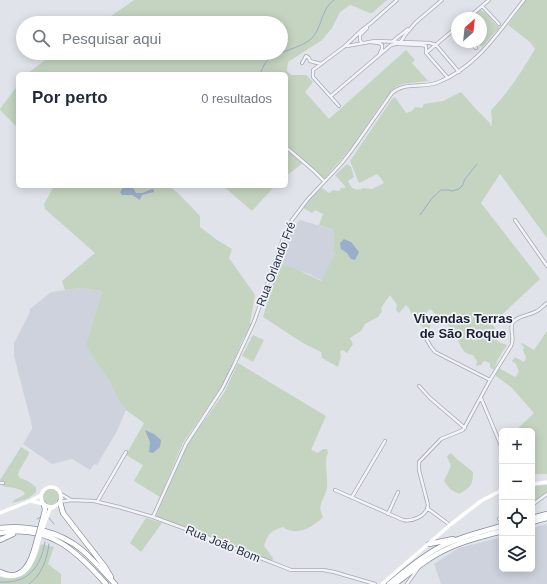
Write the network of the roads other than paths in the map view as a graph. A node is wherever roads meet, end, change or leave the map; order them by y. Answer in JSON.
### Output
{"nodes":[{"id":1,"x":397,"y":0,"type":"edge"},
{"id":2,"x":442,"y":0,"type":"edge"},
{"id":3,"x":489,"y":0,"type":"edge"},
{"id":4,"x":524,"y":0,"type":"edge"},
{"id":5,"x":482,"y":6,"type":"junction"},
{"id":6,"x":475,"y":12,"type":"edge"},
{"id":7,"x":416,"y":22,"type":"junction"},
{"id":8,"x":371,"y":23,"type":"junction"},
{"id":9,"x":499,"y":24,"type":"dead end"},
{"id":10,"x":451,"y":32,"type":"edge"},
{"id":11,"x":404,"y":37,"type":"junction"},
{"id":12,"x":388,"y":41,"type":"junction"},
{"id":13,"x":393,"y":41,"type":"junction"},
{"id":14,"x":369,"y":42,"type":"junction"},
{"id":15,"x":402,"y":42,"type":"junction"},
{"id":16,"x":409,"y":42,"type":"junction"},
{"id":17,"x":362,"y":43,"type":"junction"},
{"id":18,"x":397,"y":44,"type":"junction"},
{"id":19,"x":436,"y":45,"type":"junction"},
{"id":20,"x":345,"y":46,"type":"junction"},
{"id":21,"x":382,"y":49,"type":"junction"},
{"id":22,"x":426,"y":52,"type":"junction"},
{"id":23,"x":372,"y":60,"type":"junction"},
{"id":24,"x":302,"y":63,"type":"dead end"},
{"id":25,"x":322,"y":64,"type":"junction"},
{"id":26,"x":459,"y":72,"type":"junction"},
{"id":27,"x":448,"y":78,"type":"junction"},
{"id":28,"x":331,"y":96,"type":"junction"},
{"id":29,"x":339,"y":106,"type":"dead end"},
{"id":30,"x":288,"y":149,"type":"edge"},
{"id":31,"x":324,"y":181,"type":"junction"},
{"id":32,"x":515,"y":220,"type":"dead end"},
{"id":33,"x":547,"y":266,"type":"edge"},
{"id":34,"x":547,"y":302,"type":"edge"},
{"id":35,"x":423,"y":333,"type":"dead end"},
{"id":36,"x":490,"y":380,"type":"junction"},
{"id":37,"x":419,"y":386,"type":"dead end"},
{"id":38,"x":481,"y":398,"type":"junction"},
{"id":39,"x":465,"y":428,"type":"junction"},
{"id":40,"x":385,"y":441,"type":"dead end"},
{"id":41,"x":499,"y":441,"type":"edge"},
{"id":42,"x":126,"y":452,"type":"dead end"},
{"id":43,"x":547,"y":482,"type":"edge"},
{"id":44,"x":535,"y":484,"type":"edge"},
{"id":45,"x":334,"y":490,"type":"dead end"},
{"id":46,"x":398,"y":492,"type":"dead end"},
{"id":47,"x":499,"y":492,"type":"edge"},
{"id":48,"x":61,"y":494,"type":"junction"},
{"id":49,"x":547,"y":494,"type":"edge"},
{"id":50,"x":41,"y":495,"type":"junction"},
{"id":51,"x":352,"y":498,"type":"junction"},
{"id":52,"x":71,"y":500,"type":"junction"},
{"id":53,"x":30,"y":501,"type":"junction"},
{"id":54,"x":60,"y":502,"type":"junction"},
{"id":55,"x":96,"y":502,"type":"junction"},
{"id":56,"x":535,"y":503,"type":"edge"},
{"id":57,"x":44,"y":504,"type":"junction"},
{"id":58,"x":54,"y":507,"type":"junction"},
{"id":59,"x":428,"y":508,"type":"junction"},
{"id":60,"x":0,"y":513,"type":"edge"},
{"id":61,"x":388,"y":514,"type":"junction"},
{"id":62,"x":547,"y":514,"type":"edge"},
{"id":63,"x":45,"y":517,"type":"junction"},
{"id":64,"x":153,"y":517,"type":"junction"},
{"id":65,"x":535,"y":517,"type":"edge"},
{"id":66,"x":547,"y":518,"type":"edge"},
{"id":67,"x":535,"y":521,"type":"edge"},
{"id":68,"x":450,"y":525,"type":"junction"},
{"id":69,"x":499,"y":527,"type":"edge"},
{"id":70,"x":0,"y":528,"type":"edge"},
{"id":71,"x":18,"y":532,"type":"junction"},
{"id":72,"x":499,"y":532,"type":"edge"},
{"id":73,"x":0,"y":533,"type":"edge"},
{"id":74,"x":466,"y":536,"type":"junction"},
{"id":75,"x":0,"y":540,"type":"edge"},
{"id":76,"x":429,"y":544,"type":"junction"},
{"id":77,"x":422,"y":564,"type":"junction"},
{"id":78,"x":0,"y":573,"type":"edge"},
{"id":79,"x":106,"y":584,"type":"edge"},
{"id":80,"x":115,"y":584,"type":"edge"},
{"id":81,"x":375,"y":584,"type":"edge"},
{"id":82,"x":382,"y":584,"type":"edge"},
{"id":83,"x":388,"y":584,"type":"edge"},
{"id":84,"x":395,"y":584,"type":"edge"},
{"id":85,"x":408,"y":584,"type":"edge"}],
"edges":[{"from":1,"to":8,"type":"street"},
{"from":2,"to":7,"type":"street"},
{"from":3,"to":5,"type":"street"},
{"from":4,"to":26,"type":"street","name":"Rua Orlando Fré"},
{"from":5,"to":6,"type":"street"},
{"from":5,"to":9,"type":"street"},
{"from":7,"to":11,"type":"street"},
{"from":7,"to":13,"type":"street"},
{"from":8,"to":17,"type":"street"},
{"from":8,"to":20,"type":"street"},
{"from":10,"to":19,"type":"street"},
{"from":11,"to":15,"type":"street"},
{"from":11,"to":16,"type":"street"},
{"from":12,"to":13,"type":"street"},
{"from":12,"to":14,"type":"street"},
{"from":12,"to":21,"type":"street"},
{"from":13,"to":15,"type":"street"},
{"from":14,"to":17,"type":"street"},
{"from":14,"to":21,"type":"street"},
{"from":15,"to":16,"type":"street"},
{"from":15,"to":18,"type":"street"},
{"from":16,"to":19,"type":"street"},
{"from":17,"to":20,"type":"street"},
{"from":18,"to":22,"type":"street"},
{"from":18,"to":23,"type":"street"},
{"from":19,"to":22,"type":"street"},
{"from":19,"to":26,"type":"street"},
{"from":20,"to":25,"type":"street"},
{"from":21,"to":23,"type":"street"},
{"from":22,"to":27,"type":"street"},
{"from":23,"to":28,"type":"street"},
{"from":24,"to":25,"type":"street"},
{"from":25,"to":28,"type":"street"},
{"from":26,"to":27,"type":"street","name":"Rua Orlando Fré"},
{"from":27,"to":31,"type":"street","name":"Rua Orlando Fré"},
{"from":28,"to":29,"type":"street"},
{"from":30,"to":31,"type":"street"},
{"from":31,"to":64,"type":"street","name":"Rua Orlando Fré"},
{"from":32,"to":33,"type":"street"},
{"from":34,"to":36,"type":"street"},
{"from":35,"to":36,"type":"street"},
{"from":36,"to":38,"type":"street"},
{"from":37,"to":39,"type":"street"},
{"from":38,"to":39,"type":"street"},
{"from":38,"to":41,"type":"street"},
{"from":39,"to":59,"type":"street"},
{"from":40,"to":51,"type":"street"},
{"from":42,"to":55,"type":"street"},
{"from":43,"to":44,"type":"street"},
{"from":45,"to":51,"type":"street"},
{"from":46,"to":61,"type":"street"},
{"from":47,"to":68,"type":"street"},
{"from":48,"to":50,"type":"street"},
{"from":48,"to":52,"type":"street"},
{"from":48,"to":54,"type":"street"},
{"from":49,"to":56,"type":"street"},
{"from":50,"to":53,"type":"street"},
{"from":50,"to":57,"type":"street"},
{"from":51,"to":61,"type":"street"},
{"from":52,"to":54,"type":"street"},
{"from":52,"to":55,"type":"street","name":"Rua João Bom"},
{"from":53,"to":57,"type":"street"},
{"from":53,"to":60,"type":"street"},
{"from":54,"to":58,"type":"street"},
{"from":54,"to":80,"type":"highway"},
{"from":55,"to":64,"type":"street","name":"Rua João Bom"},
{"from":57,"to":58,"type":"street"},
{"from":57,"to":63,"type":"highway"},
{"from":58,"to":63,"type":"street"},
{"from":59,"to":61,"type":"street"},
{"from":59,"to":68,"type":"street"},
{"from":62,"to":65,"type":"highway"},
{"from":63,"to":78,"type":"highway","bridge":true},
{"from":64,"to":81,"type":"street","name":"Rua João Bom"},
{"from":66,"to":67,"type":"highway"},
{"from":68,"to":76,"type":"street"},
{"from":69,"to":74,"type":"highway"},
{"from":70,"to":80,"type":"highway"},
{"from":71,"to":73,"type":"highway"},
{"from":71,"to":75,"type":"highway"},
{"from":71,"to":79,"type":"highway"},
{"from":72,"to":77,"type":"highway"},
{"from":74,"to":76,"type":"highway"},
{"from":74,"to":83,"type":"highway"},
{"from":76,"to":82,"type":"street"},
{"from":77,"to":84,"type":"highway"},
{"from":77,"to":85,"type":"street"}]}
